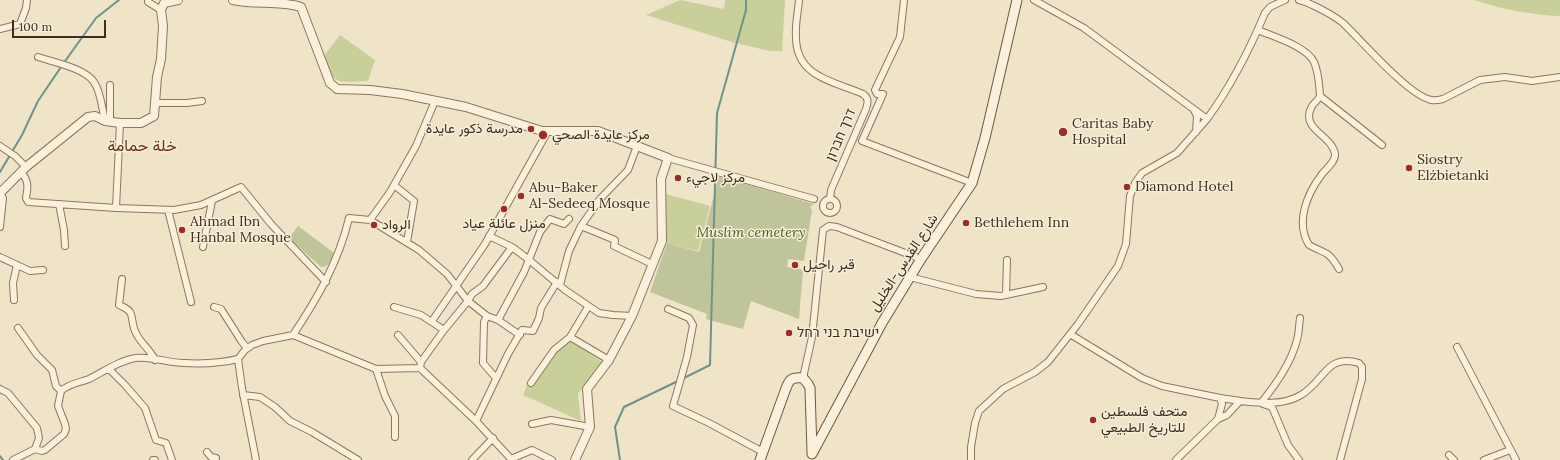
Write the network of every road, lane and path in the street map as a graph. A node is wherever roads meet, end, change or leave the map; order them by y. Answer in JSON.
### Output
{"nodes":[{"id":1,"x":27,"y":0,"type":"edge"},
{"id":2,"x":148,"y":0,"type":"edge"},
{"id":3,"x":178,"y":0,"type":"edge"},
{"id":4,"x":233,"y":0,"type":"edge"},
{"id":5,"x":799,"y":0,"type":"edge"},
{"id":6,"x":904,"y":0,"type":"edge"},
{"id":7,"x":1017,"y":0,"type":"edge"},
{"id":8,"x":1034,"y":0,"type":"edge"},
{"id":9,"x":1285,"y":0,"type":"edge"},
{"id":10,"x":1299,"y":0,"type":"edge"},
{"id":11,"x":293,"y":2,"type":"edge"},
{"id":12,"x":162,"y":10,"type":"junction"},
{"id":13,"x":0,"y":29,"type":"edge"},
{"id":14,"x":1258,"y":30,"type":"junction"},
{"id":15,"x":38,"y":57,"type":"dead end"},
{"id":16,"x":1560,"y":77,"type":"edge"},
{"id":17,"x":110,"y":85,"type":"dead end"},
{"id":18,"x":1320,"y":96,"type":"junction"},
{"id":19,"x":202,"y":101,"type":"dead end"},
{"id":20,"x":435,"y":101,"type":"junction"},
{"id":21,"x":155,"y":103,"type":"junction"},
{"id":22,"x":1193,"y":109,"type":"junction"},
{"id":23,"x":1207,"y":119,"type":"junction"},
{"id":24,"x":108,"y":121,"type":"junction"},
{"id":25,"x":120,"y":123,"type":"junction"},
{"id":26,"x":548,"y":131,"type":"junction"},
{"id":27,"x":1196,"y":133,"type":"junction"},
{"id":28,"x":1382,"y":145,"type":"dead end"},
{"id":29,"x":0,"y":146,"type":"edge"},
{"id":30,"x":637,"y":146,"type":"junction"},
{"id":31,"x":668,"y":158,"type":"junction"},
{"id":32,"x":23,"y":170,"type":"junction"},
{"id":33,"x":972,"y":184,"type":"junction"},
{"id":34,"x":394,"y":185,"type":"junction"},
{"id":35,"x":0,"y":193,"type":"edge"},
{"id":36,"x":814,"y":199,"type":"dead end"},
{"id":37,"x":830,"y":199,"type":"dead end"},
{"id":38,"x":212,"y":200,"type":"junction"},
{"id":39,"x":59,"y":204,"type":"junction"},
{"id":40,"x":116,"y":208,"type":"junction"},
{"id":41,"x":168,"y":210,"type":"junction"},
{"id":42,"x":569,"y":219,"type":"dead end"},
{"id":43,"x":370,"y":220,"type":"junction"},
{"id":44,"x":0,"y":226,"type":"edge"},
{"id":45,"x":581,"y":226,"type":"junction"},
{"id":46,"x":489,"y":236,"type":"junction"},
{"id":47,"x":407,"y":242,"type":"junction"},
{"id":48,"x":65,"y":246,"type":"dead end"},
{"id":49,"x":203,"y":247,"type":"dead end"},
{"id":50,"x":512,"y":247,"type":"junction"},
{"id":51,"x":0,"y":257,"type":"edge"},
{"id":52,"x":528,"y":259,"type":"junction"},
{"id":53,"x":921,"y":259,"type":"junction"},
{"id":54,"x":1007,"y":260,"type":"dead end"},
{"id":55,"x":652,"y":264,"type":"junction"},
{"id":56,"x":17,"y":265,"type":"junction"},
{"id":57,"x":1339,"y":269,"type":"dead end"},
{"id":58,"x":43,"y":270,"type":"dead end"},
{"id":59,"x":910,"y":278,"type":"junction"},
{"id":60,"x":122,"y":279,"type":"dead end"},
{"id":61,"x":326,"y":282,"type":"junction"},
{"id":62,"x":559,"y":284,"type":"junction"},
{"id":63,"x":457,"y":286,"type":"junction"},
{"id":64,"x":1043,"y":287,"type":"dead end"},
{"id":65,"x":1006,"y":296,"type":"junction"},
{"id":66,"x":14,"y":300,"type":"dead end"},
{"id":67,"x":468,"y":301,"type":"junction"},
{"id":68,"x":190,"y":302,"type":"dead end"},
{"id":69,"x":214,"y":307,"type":"dead end"},
{"id":70,"x":394,"y":307,"type":"dead end"},
{"id":71,"x":588,"y":307,"type":"junction"},
{"id":72,"x":668,"y":309,"type":"dead end"},
{"id":73,"x":487,"y":316,"type":"junction"},
{"id":74,"x":632,"y":316,"type":"junction"},
{"id":75,"x":1300,"y":318,"type":"dead end"},
{"id":76,"x":498,"y":320,"type":"junction"},
{"id":77,"x":432,"y":321,"type":"junction"},
{"id":78,"x":18,"y":328,"type":"dead end"},
{"id":79,"x":444,"y":330,"type":"junction"},
{"id":80,"x":1070,"y":334,"type":"junction"},
{"id":81,"x":293,"y":335,"type":"junction"},
{"id":82,"x":398,"y":335,"type":"dead end"},
{"id":83,"x":520,"y":335,"type":"junction"},
{"id":84,"x":570,"y":337,"type":"junction"},
{"id":85,"x":1457,"y":347,"type":"dead end"},
{"id":86,"x":247,"y":348,"type":"junction"},
{"id":87,"x":238,"y":359,"type":"junction"},
{"id":88,"x":155,"y":360,"type":"junction"},
{"id":89,"x":609,"y":360,"type":"junction"},
{"id":90,"x":420,"y":365,"type":"junction"},
{"id":91,"x":109,"y":369,"type":"junction"},
{"id":92,"x":376,"y":369,"type":"junction"},
{"id":93,"x":496,"y":378,"type":"junction"},
{"id":94,"x":803,"y":378,"type":"junction"},
{"id":95,"x":531,"y":383,"type":"dead end"},
{"id":96,"x":0,"y":389,"type":"edge"},
{"id":97,"x":61,"y":391,"type":"junction"},
{"id":98,"x":243,"y":395,"type":"junction"},
{"id":99,"x":1220,"y":398,"type":"junction"},
{"id":100,"x":1241,"y":401,"type":"junction"},
{"id":101,"x":1261,"y":403,"type":"junction"},
{"id":102,"x":1218,"y":419,"type":"junction"},
{"id":103,"x":476,"y":421,"type":"junction"},
{"id":104,"x":532,"y":424,"type":"dead end"},
{"id":105,"x":590,"y":427,"type":"junction"},
{"id":106,"x":394,"y":437,"type":"dead end"},
{"id":107,"x":493,"y":438,"type":"junction"},
{"id":108,"x":36,"y":449,"type":"junction"},
{"id":109,"x":1510,"y":450,"type":"junction"},
{"id":110,"x":207,"y":452,"type":"dead end"},
{"id":111,"x":1449,"y":455,"type":"dead end"},
{"id":112,"x":761,"y":456,"type":"edge"},
{"id":113,"x":813,"y":457,"type":"edge"},
{"id":114,"x":511,"y":459,"type":"edge"},
{"id":115,"x":13,"y":460,"type":"edge"},
{"id":116,"x":172,"y":460,"type":"edge"},
{"id":117,"x":216,"y":460,"type":"edge"},
{"id":118,"x":256,"y":460,"type":"edge"},
{"id":119,"x":358,"y":460,"type":"edge"},
{"id":120,"x":472,"y":460,"type":"edge"},
{"id":121,"x":552,"y":460,"type":"edge"},
{"id":122,"x":575,"y":460,"type":"edge"},
{"id":123,"x":971,"y":460,"type":"edge"},
{"id":124,"x":1176,"y":460,"type":"edge"},
{"id":125,"x":1299,"y":460,"type":"edge"},
{"id":126,"x":1340,"y":460,"type":"edge"},
{"id":127,"x":1454,"y":460,"type":"edge"},
{"id":128,"x":1484,"y":460,"type":"edge"},
{"id":129,"x":1516,"y":460,"type":"edge"}],
"edges":[{"from":1,"to":13,"type":"street"},
{"from":2,"to":12,"type":"street"},
{"from":3,"to":12,"type":"street"},
{"from":4,"to":11,"type":"street"},
{"from":5,"to":37,"type":"street","name":"דרך חברון"},
{"from":6,"to":33,"type":"street"},
{"from":7,"to":33,"type":"main road","name":"شارع القدس-الخليل"},
{"from":8,"to":22,"type":"street"},
{"from":9,"to":14,"type":"street"},
{"from":10,"to":16,"type":"street"},
{"from":11,"to":20,"type":"street"},
{"from":12,"to":21,"type":"street"},
{"from":14,"to":18,"type":"street"},
{"from":14,"to":23,"type":"street"},
{"from":15,"to":24,"type":"street"},
{"from":17,"to":24,"type":"street"},
{"from":18,"to":28,"type":"street"},
{"from":18,"to":57,"type":"street"},
{"from":19,"to":21,"type":"street"},
{"from":20,"to":26,"type":"street"},
{"from":20,"to":34,"type":"street"},
{"from":21,"to":25,"type":"street"},
{"from":22,"to":23,"type":"street"},
{"from":22,"to":27,"type":"street"},
{"from":23,"to":27,"type":"street"},
{"from":24,"to":25,"type":"street"},
{"from":24,"to":32,"type":"street"},
{"from":25,"to":40,"type":"street"},
{"from":26,"to":30,"type":"street"},
{"from":26,"to":46,"type":"street"},
{"from":27,"to":80,"type":"street"},
{"from":29,"to":32,"type":"street"},
{"from":30,"to":31,"type":"street"},
{"from":30,"to":45,"type":"street"},
{"from":31,"to":36,"type":"street"},
{"from":31,"to":55,"type":"street"},
{"from":32,"to":35,"type":"street"},
{"from":32,"to":39,"type":"street"},
{"from":33,"to":53,"type":"main road","name":"شارع القدس-الخليل"},
{"from":34,"to":43,"type":"street"},
{"from":34,"to":47,"type":"street"},
{"from":35,"to":44,"type":"street"},
{"from":38,"to":41,"type":"street"},
{"from":38,"to":49,"type":"street"},
{"from":38,"to":61,"type":"street"},
{"from":39,"to":40,"type":"street"},
{"from":39,"to":48,"type":"street"},
{"from":40,"to":41,"type":"street"},
{"from":41,"to":68,"type":"street"},
{"from":42,"to":52,"type":"street"},
{"from":43,"to":47,"type":"street"},
{"from":43,"to":61,"type":"street"},
{"from":45,"to":55,"type":"street"},
{"from":45,"to":62,"type":"street"},
{"from":46,"to":50,"type":"street"},
{"from":46,"to":63,"type":"street"},
{"from":47,"to":63,"type":"street"},
{"from":50,"to":52,"type":"street"},
{"from":50,"to":67,"type":"street"},
{"from":51,"to":56,"type":"street"},
{"from":52,"to":62,"type":"street"},
{"from":52,"to":76,"type":"street"},
{"from":53,"to":59,"type":"main road","name":"شارع القدس-الخليل"},
{"from":53,"to":94,"type":"street"},
{"from":54,"to":65,"type":"street"},
{"from":55,"to":74,"type":"street"},
{"from":56,"to":58,"type":"street"},
{"from":56,"to":66,"type":"street"},
{"from":59,"to":65,"type":"street"},
{"from":59,"to":113,"type":"main road","name":"شارع القدس-الخليل"},
{"from":60,"to":88,"type":"street"},
{"from":61,"to":81,"type":"street"},
{"from":62,"to":71,"type":"street"},
{"from":62,"to":83,"type":"street"},
{"from":63,"to":67,"type":"street"},
{"from":63,"to":77,"type":"street"},
{"from":64,"to":65,"type":"street"},
{"from":67,"to":73,"type":"street"},
{"from":67,"to":79,"type":"street"},
{"from":69,"to":86,"type":"street"},
{"from":70,"to":77,"type":"street"},
{"from":71,"to":74,"type":"street"},
{"from":71,"to":84,"type":"street"},
{"from":72,"to":112,"type":"street"},
{"from":73,"to":76,"type":"street"},
{"from":73,"to":93,"type":"street"},
{"from":74,"to":89,"type":"street"},
{"from":75,"to":101,"type":"street"},
{"from":76,"to":83,"type":"street"},
{"from":77,"to":79,"type":"street"},
{"from":78,"to":97,"type":"street"},
{"from":79,"to":90,"type":"street"},
{"from":80,"to":99,"type":"street"},
{"from":80,"to":123,"type":"street"},
{"from":81,"to":86,"type":"street"},
{"from":81,"to":92,"type":"street"},
{"from":82,"to":90,"type":"street"},
{"from":83,"to":93,"type":"street"},
{"from":84,"to":89,"type":"street"},
{"from":84,"to":95,"type":"street"},
{"from":85,"to":109,"type":"street"},
{"from":86,"to":87,"type":"street"},
{"from":87,"to":88,"type":"street"},
{"from":87,"to":98,"type":"street"},
{"from":88,"to":91,"type":"street"},
{"from":89,"to":105,"type":"street"},
{"from":90,"to":92,"type":"street"},
{"from":90,"to":103,"type":"street"},
{"from":91,"to":97,"type":"street"},
{"from":91,"to":116,"type":"street"},
{"from":92,"to":106,"type":"street"},
{"from":93,"to":103,"type":"street"},
{"from":94,"to":112,"type":"main road"},
{"from":94,"to":113,"type":"main road","name":"شارع القدس-الخليل"},
{"from":96,"to":108,"type":"street"},
{"from":97,"to":108,"type":"street"},
{"from":98,"to":118,"type":"street"},
{"from":98,"to":119,"type":"street"},
{"from":99,"to":100,"type":"street"},
{"from":99,"to":102,"type":"street"},
{"from":100,"to":101,"type":"street"},
{"from":100,"to":102,"type":"street"},
{"from":101,"to":125,"type":"street"},
{"from":101,"to":126,"type":"street"},
{"from":102,"to":124,"type":"street"},
{"from":103,"to":107,"type":"street"},
{"from":104,"to":105,"type":"street"},
{"from":105,"to":122,"type":"street"},
{"from":107,"to":114,"type":"street"},
{"from":107,"to":120,"type":"street"},
{"from":108,"to":115,"type":"street"},
{"from":109,"to":128,"type":"street"},
{"from":109,"to":129,"type":"street"},
{"from":110,"to":117,"type":"street"},
{"from":111,"to":127,"type":"street"},
{"from":114,"to":121,"type":"street"}]}
